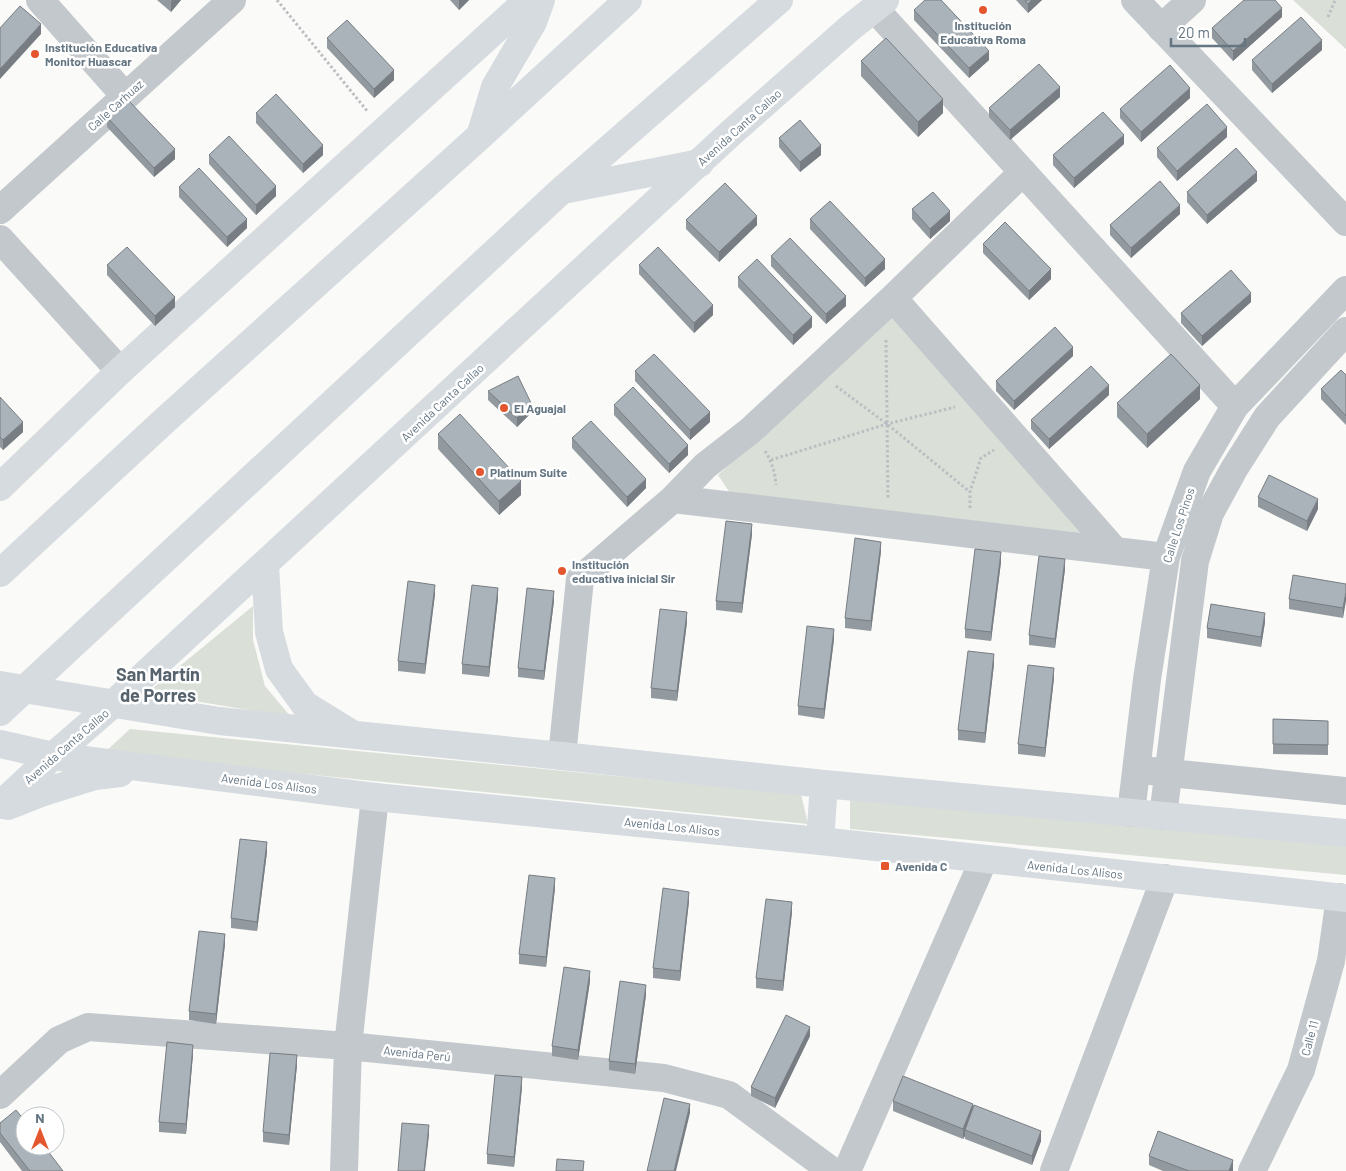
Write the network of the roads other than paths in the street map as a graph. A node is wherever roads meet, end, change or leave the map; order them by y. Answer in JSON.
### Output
{"nodes":[{"id":1,"x":40,"y":0,"type":"edge"},
{"id":2,"x":232,"y":0,"type":"edge"},
{"id":3,"x":528,"y":0,"type":"edge"},
{"id":4,"x":541,"y":0,"type":"edge"},
{"id":5,"x":628,"y":0,"type":"edge"},
{"id":6,"x":779,"y":0,"type":"edge"},
{"id":7,"x":1135,"y":0,"type":"edge"},
{"id":8,"x":1192,"y":0,"type":"edge"},
{"id":9,"x":880,"y":4,"type":"edge"},
{"id":10,"x":1161,"y":28,"type":"junction"},
{"id":11,"x":125,"y":96,"type":"junction"},
{"id":12,"x":480,"y":136,"type":"junction"},
{"id":13,"x":700,"y":163,"type":"junction"},
{"id":14,"x":1023,"y":172,"type":"junction"},
{"id":15,"x":562,"y":190,"type":"junction"},
{"id":16,"x":0,"y":210,"type":"edge"},
{"id":17,"x":1346,"y":222,"type":"edge"},
{"id":18,"x":0,"y":239,"type":"edge"},
{"id":19,"x":1346,"y":290,"type":"edge"},
{"id":20,"x":889,"y":301,"type":"junction"},
{"id":21,"x":1346,"y":331,"type":"edge"},
{"id":22,"x":120,"y":371,"type":"junction"},
{"id":23,"x":1235,"y":406,"type":"junction"},
{"id":24,"x":0,"y":487,"type":"edge"},
{"id":25,"x":673,"y":498,"type":"junction"},
{"id":26,"x":1115,"y":551,"type":"junction"},
{"id":27,"x":1166,"y":557,"type":"junction"},
{"id":28,"x":264,"y":565,"type":"junction"},
{"id":29,"x":0,"y":573,"type":"edge"},
{"id":30,"x":12,"y":687,"type":"edge"},
{"id":31,"x":113,"y":704,"type":"junction"},
{"id":32,"x":0,"y":712,"type":"edge"},
{"id":33,"x":355,"y":736,"type":"junction"},
{"id":34,"x":0,"y":744,"type":"edge"},
{"id":35,"x":53,"y":756,"type":"junction"},
{"id":36,"x":562,"y":756,"type":"junction"},
{"id":37,"x":152,"y":769,"type":"junction"},
{"id":38,"x":1136,"y":770,"type":"junction"},
{"id":39,"x":1168,"y":773,"type":"junction"},
{"id":40,"x":824,"y":784,"type":"junction"},
{"id":41,"x":1346,"y":791,"type":"edge"},
{"id":42,"x":375,"y":797,"type":"junction"},
{"id":43,"x":0,"y":805,"type":"edge"},
{"id":44,"x":0,"y":810,"type":"edge"},
{"id":45,"x":1131,"y":813,"type":"junction"},
{"id":46,"x":1163,"y":816,"type":"junction"},
{"id":47,"x":1346,"y":834,"type":"edge"},
{"id":48,"x":820,"y":841,"type":"junction"},
{"id":49,"x":984,"y":859,"type":"junction"},
{"id":50,"x":1165,"y":878,"type":"junction"},
{"id":51,"x":1343,"y":897,"type":"edge"},
{"id":52,"x":348,"y":1046,"type":"junction"},
{"id":53,"x":0,"y":1095,"type":"edge"},
{"id":54,"x":344,"y":1171,"type":"edge"},
{"id":55,"x":832,"y":1171,"type":"edge"},
{"id":56,"x":847,"y":1171,"type":"edge"},
{"id":57,"x":1054,"y":1171,"type":"edge"},
{"id":58,"x":1252,"y":1171,"type":"edge"}],
"edges":[{"from":1,"to":11,"type":"street"},
{"from":2,"to":11,"type":"street","name":"Calle Carhuaz"},
{"from":3,"to":22,"type":"main road"},
{"from":4,"to":12,"type":"main road"},
{"from":5,"to":12,"type":"main road"},
{"from":6,"to":15,"type":"main road"},
{"from":7,"to":10,"type":"street"},
{"from":8,"to":10,"type":"street"},
{"from":9,"to":13,"type":"main road","name":"Avenida Canta Callao"},
{"from":9,"to":14,"type":"street"},
{"from":10,"to":17,"type":"street"},
{"from":11,"to":16,"type":"street","name":"Calle Carhuaz"},
{"from":12,"to":29,"type":"main road"},
{"from":13,"to":15,"type":"main road"},
{"from":13,"to":28,"type":"main road","name":"Avenida Canta Callao"},
{"from":14,"to":20,"type":"street"},
{"from":14,"to":23,"type":"street"},
{"from":15,"to":30,"type":"main road"},
{"from":18,"to":22,"type":"street"},
{"from":19,"to":23,"type":"street","name":"Calle Los Pinos"},
{"from":20,"to":25,"type":"street"},
{"from":20,"to":26,"type":"street"},
{"from":21,"to":39,"type":"street"},
{"from":22,"to":24,"type":"main road"},
{"from":23,"to":27,"type":"street","name":"Calle Los Pinos"},
{"from":25,"to":26,"type":"street"},
{"from":25,"to":36,"type":"street"},
{"from":26,"to":27,"type":"street"},
{"from":27,"to":38,"type":"street","name":"Calle Los Pinos"},
{"from":28,"to":31,"type":"main road","name":"Avenida Canta Callao"},
{"from":28,"to":33,"type":"main road"},
{"from":30,"to":31,"type":"main road"},
{"from":30,"to":32,"type":"main road"},
{"from":31,"to":33,"type":"main road"},
{"from":31,"to":35,"type":"main road","name":"Avenida Canta Callao"},
{"from":33,"to":36,"type":"main road"},
{"from":34,"to":35,"type":"main road","name":"Avenida Los Alisos"},
{"from":35,"to":37,"type":"main road","name":"Avenida Los Alisos"},
{"from":35,"to":43,"type":"main road","name":"Avenida Canta Callao"},
{"from":36,"to":40,"type":"main road"},
{"from":37,"to":42,"type":"main road","name":"Avenida Los Alisos"},
{"from":37,"to":44,"type":"main road"},
{"from":38,"to":39,"type":"street"},
{"from":38,"to":45,"type":"street","name":"Calle Los Pinos"},
{"from":39,"to":41,"type":"street"},
{"from":39,"to":46,"type":"street"},
{"from":40,"to":45,"type":"main road"},
{"from":40,"to":48,"type":"main road"},
{"from":42,"to":48,"type":"main road","name":"Avenida Los Alisos"},
{"from":42,"to":52,"type":"street"},
{"from":45,"to":46,"type":"main road"},
{"from":46,"to":47,"type":"main road"},
{"from":48,"to":49,"type":"main road","name":"Avenida Los Alisos"},
{"from":49,"to":50,"type":"main road","name":"Avenida Los Alisos"},
{"from":49,"to":56,"type":"street"},
{"from":50,"to":51,"type":"main road","name":"Avenida Los Alisos"},
{"from":50,"to":57,"type":"street"},
{"from":51,"to":58,"type":"street","name":"Calle 11"},
{"from":52,"to":53,"type":"street","name":"Avenida Perú"},
{"from":52,"to":54,"type":"street"},
{"from":52,"to":55,"type":"street","name":"Avenida Perú"}]}
